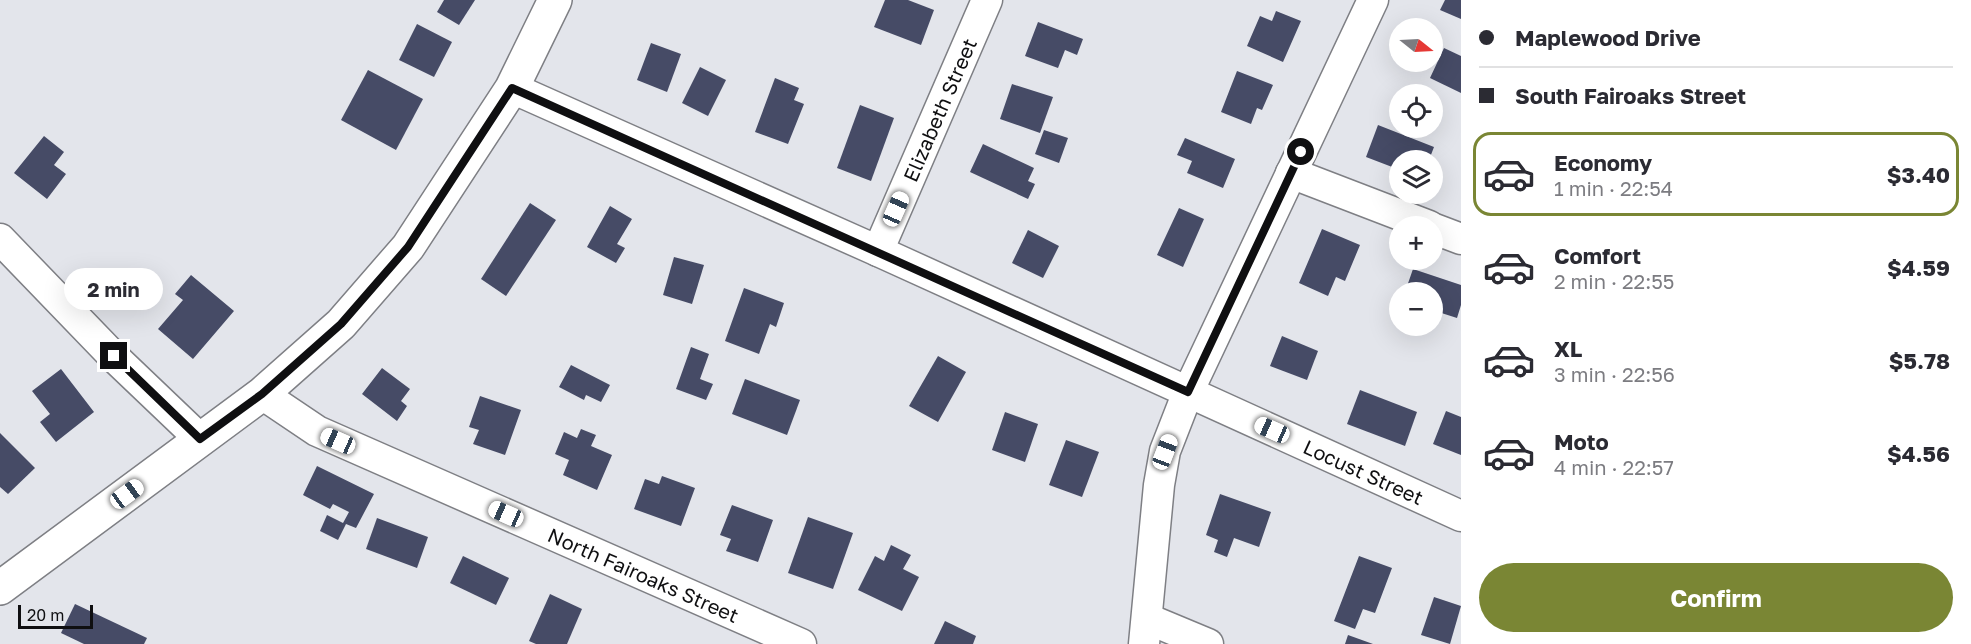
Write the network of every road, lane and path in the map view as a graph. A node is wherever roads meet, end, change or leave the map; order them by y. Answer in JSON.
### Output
{"nodes":[{"id":1,"x":555,"y":0,"type":"edge"},
{"id":2,"x":987,"y":0,"type":"edge"},
{"id":3,"x":1373,"y":0,"type":"edge"},
{"id":4,"x":512,"y":88,"type":"junction"},
{"id":5,"x":1291,"y":173,"type":"junction"},
{"id":6,"x":1402,"y":216,"type":"edge"},
{"id":7,"x":1443,"y":232,"type":"edge"},
{"id":8,"x":0,"y":239,"type":"edge"},
{"id":9,"x":1461,"y":239,"type":"edge"},
{"id":10,"x":878,"y":251,"type":"junction"},
{"id":11,"x":1188,"y":392,"type":"junction"},
{"id":12,"x":262,"y":394,"type":"junction"},
{"id":13,"x":200,"y":439,"type":"junction"},
{"id":14,"x":1461,"y":516,"type":"edge"},
{"id":15,"x":0,"y":588,"type":"edge"},
{"id":16,"x":1146,"y":632,"type":"edge"},
{"id":17,"x":801,"y":644,"type":"edge"},
{"id":18,"x":1208,"y":644,"type":"edge"}],
"edges":[{"from":1,"to":4,"type":"main road"},
{"from":2,"to":10,"type":"street","name":"Elizabeth Street"},
{"from":3,"to":5,"type":"street"},
{"from":4,"to":10,"type":"street","name":"Locust Street"},
{"from":4,"to":12,"type":"main road"},
{"from":5,"to":6,"type":"street"},
{"from":5,"to":11,"type":"street"},
{"from":7,"to":9,"type":"street"},
{"from":8,"to":13,"type":"street"},
{"from":10,"to":11,"type":"street","name":"Locust Street"},
{"from":11,"to":14,"type":"street","name":"Locust Street"},
{"from":11,"to":16,"type":"street"},
{"from":12,"to":13,"type":"main road"},
{"from":12,"to":17,"type":"street","name":"North Fairoaks Street"},
{"from":13,"to":15,"type":"main road"},
{"from":16,"to":18,"type":"street"}]}
